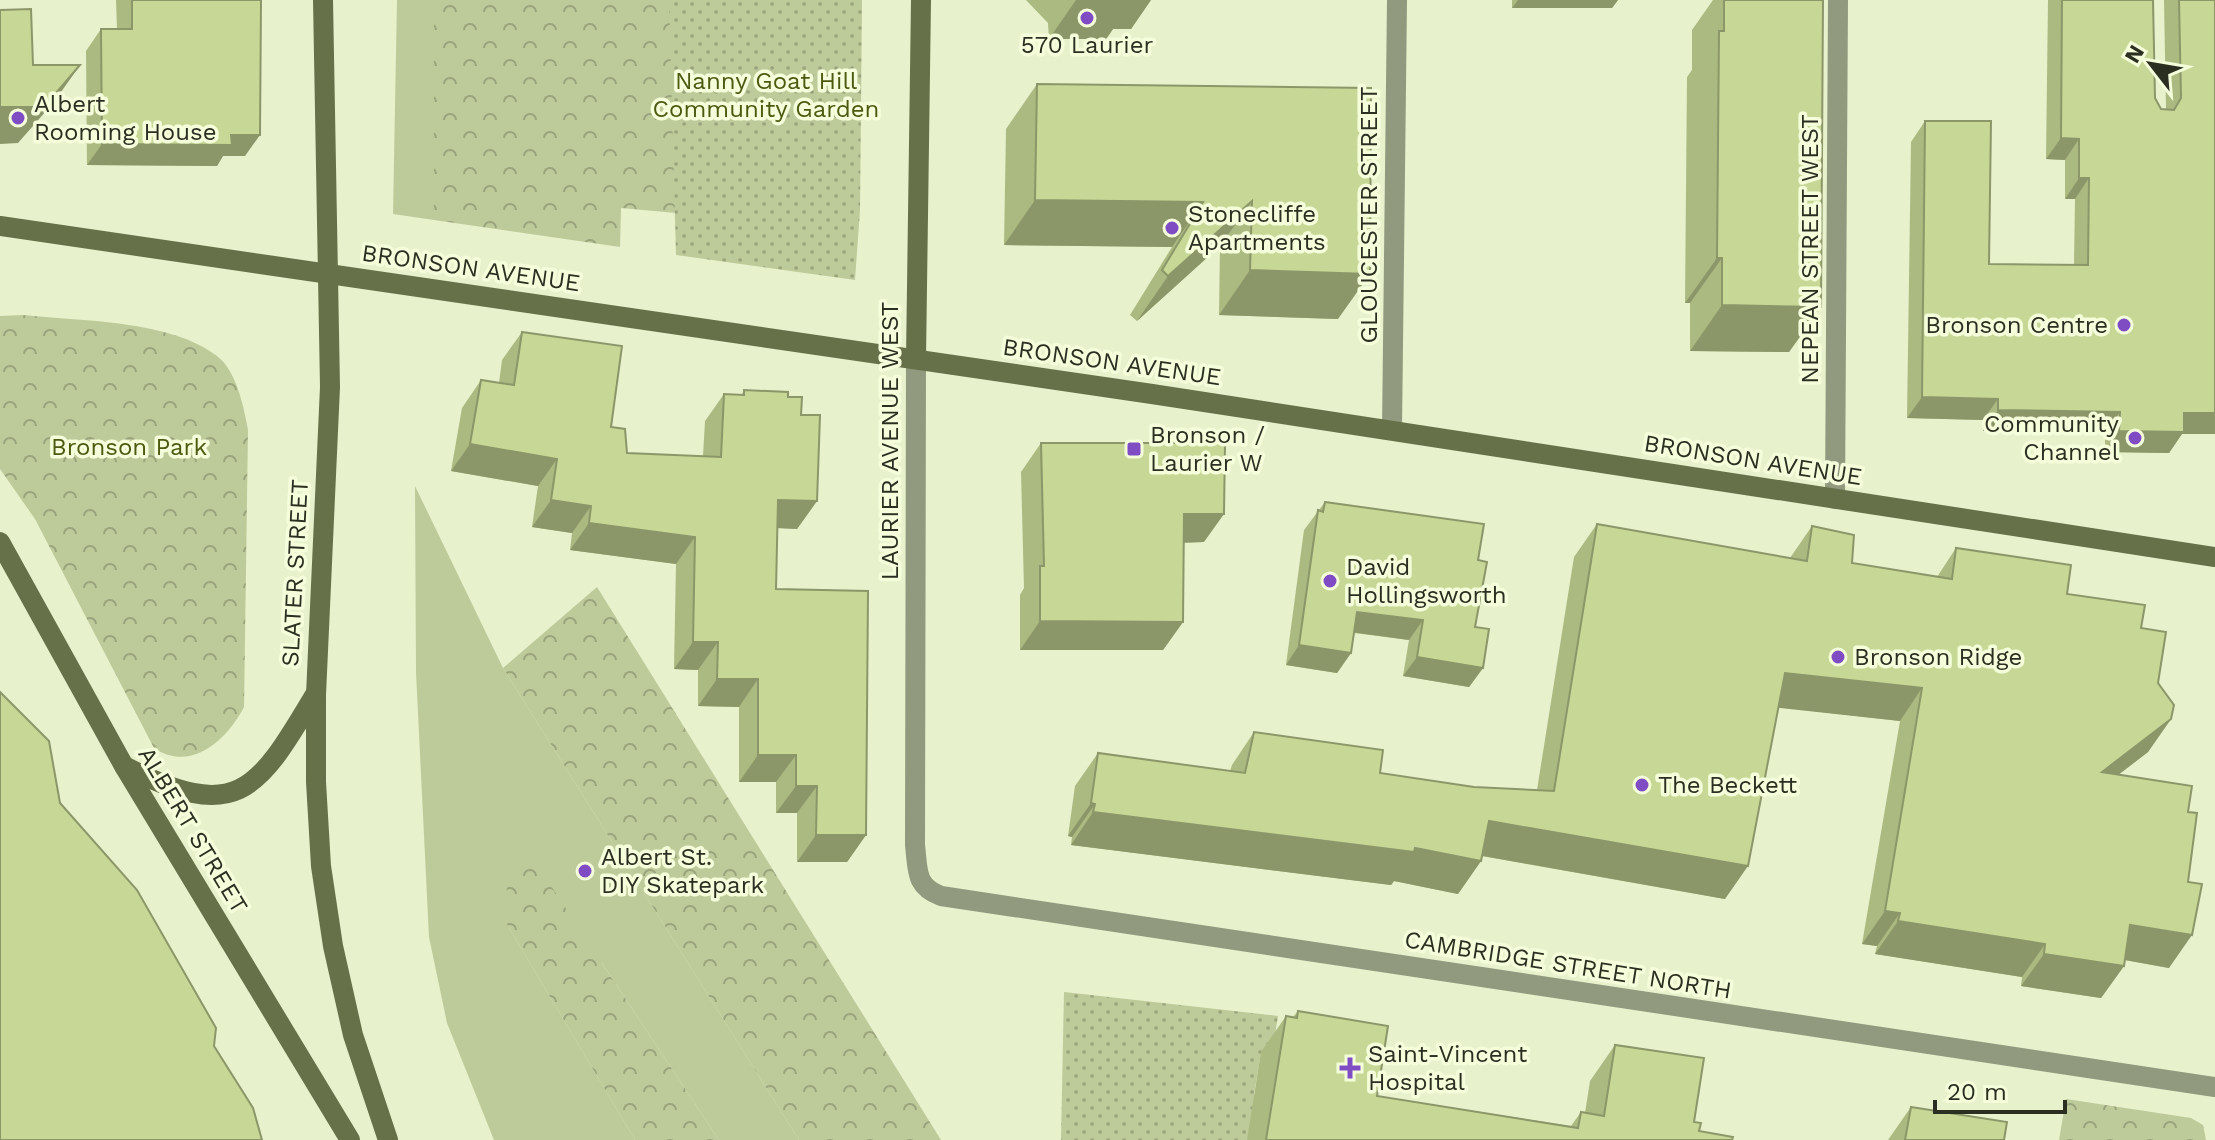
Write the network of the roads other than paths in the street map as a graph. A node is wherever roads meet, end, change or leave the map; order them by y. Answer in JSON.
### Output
{"nodes":[{"id":1,"x":323,"y":0,"type":"edge"},
{"id":2,"x":921,"y":0,"type":"edge"},
{"id":3,"x":1397,"y":0,"type":"edge"},
{"id":4,"x":1838,"y":0,"type":"edge"},
{"id":5,"x":0,"y":226,"type":"edge"},
{"id":6,"x":326,"y":273,"type":"junction"},
{"id":7,"x":916,"y":359,"type":"junction"},
{"id":8,"x":1392,"y":430,"type":"junction"},
{"id":9,"x":1835,"y":499,"type":"junction"},
{"id":10,"x":0,"y":542,"type":"edge"},
{"id":11,"x":2215,"y":557,"type":"edge"},
{"id":12,"x":316,"y":695,"type":"junction"},
{"id":13,"x":124,"y":766,"type":"junction"},
{"id":14,"x":919,"y":882,"type":"joint"},
{"id":15,"x":2215,"y":1087,"type":"edge"},
{"id":16,"x":350,"y":1140,"type":"edge"},
{"id":17,"x":388,"y":1140,"type":"edge"}],
"edges":[{"from":1,"to":6,"type":"main road","name":"SLATER STREET"},
{"from":2,"to":7,"type":"main road","name":"LAURIER AVENUE WEST"},
{"from":3,"to":8,"type":"street","name":"GLOUCESTER STREET"},
{"from":4,"to":9,"type":"street","name":"NEPEAN STREET WEST"},
{"from":5,"to":6,"type":"main road","name":"BRONSON AVENUE"},
{"from":6,"to":7,"type":"main road","name":"BRONSON AVENUE"},
{"from":6,"to":12,"type":"main road","name":"SLATER STREET"},
{"from":7,"to":8,"type":"main road","name":"BRONSON AVENUE"},
{"from":7,"to":14,"type":"street","name":"LAURIER AVENUE WEST"},
{"from":8,"to":9,"type":"main road","name":"BRONSON AVENUE"},
{"from":9,"to":11,"type":"main road","name":"BRONSON AVENUE"},
{"from":10,"to":13,"type":"main road","name":"ALBERT STREET"},
{"from":12,"to":13,"type":"main road"},
{"from":12,"to":17,"type":"main road","name":"SLATER STREET"},
{"from":13,"to":16,"type":"main road","name":"ALBERT STREET"},
{"from":14,"to":15,"type":"street","name":"CAMBRIDGE STREET NORTH"}]}
